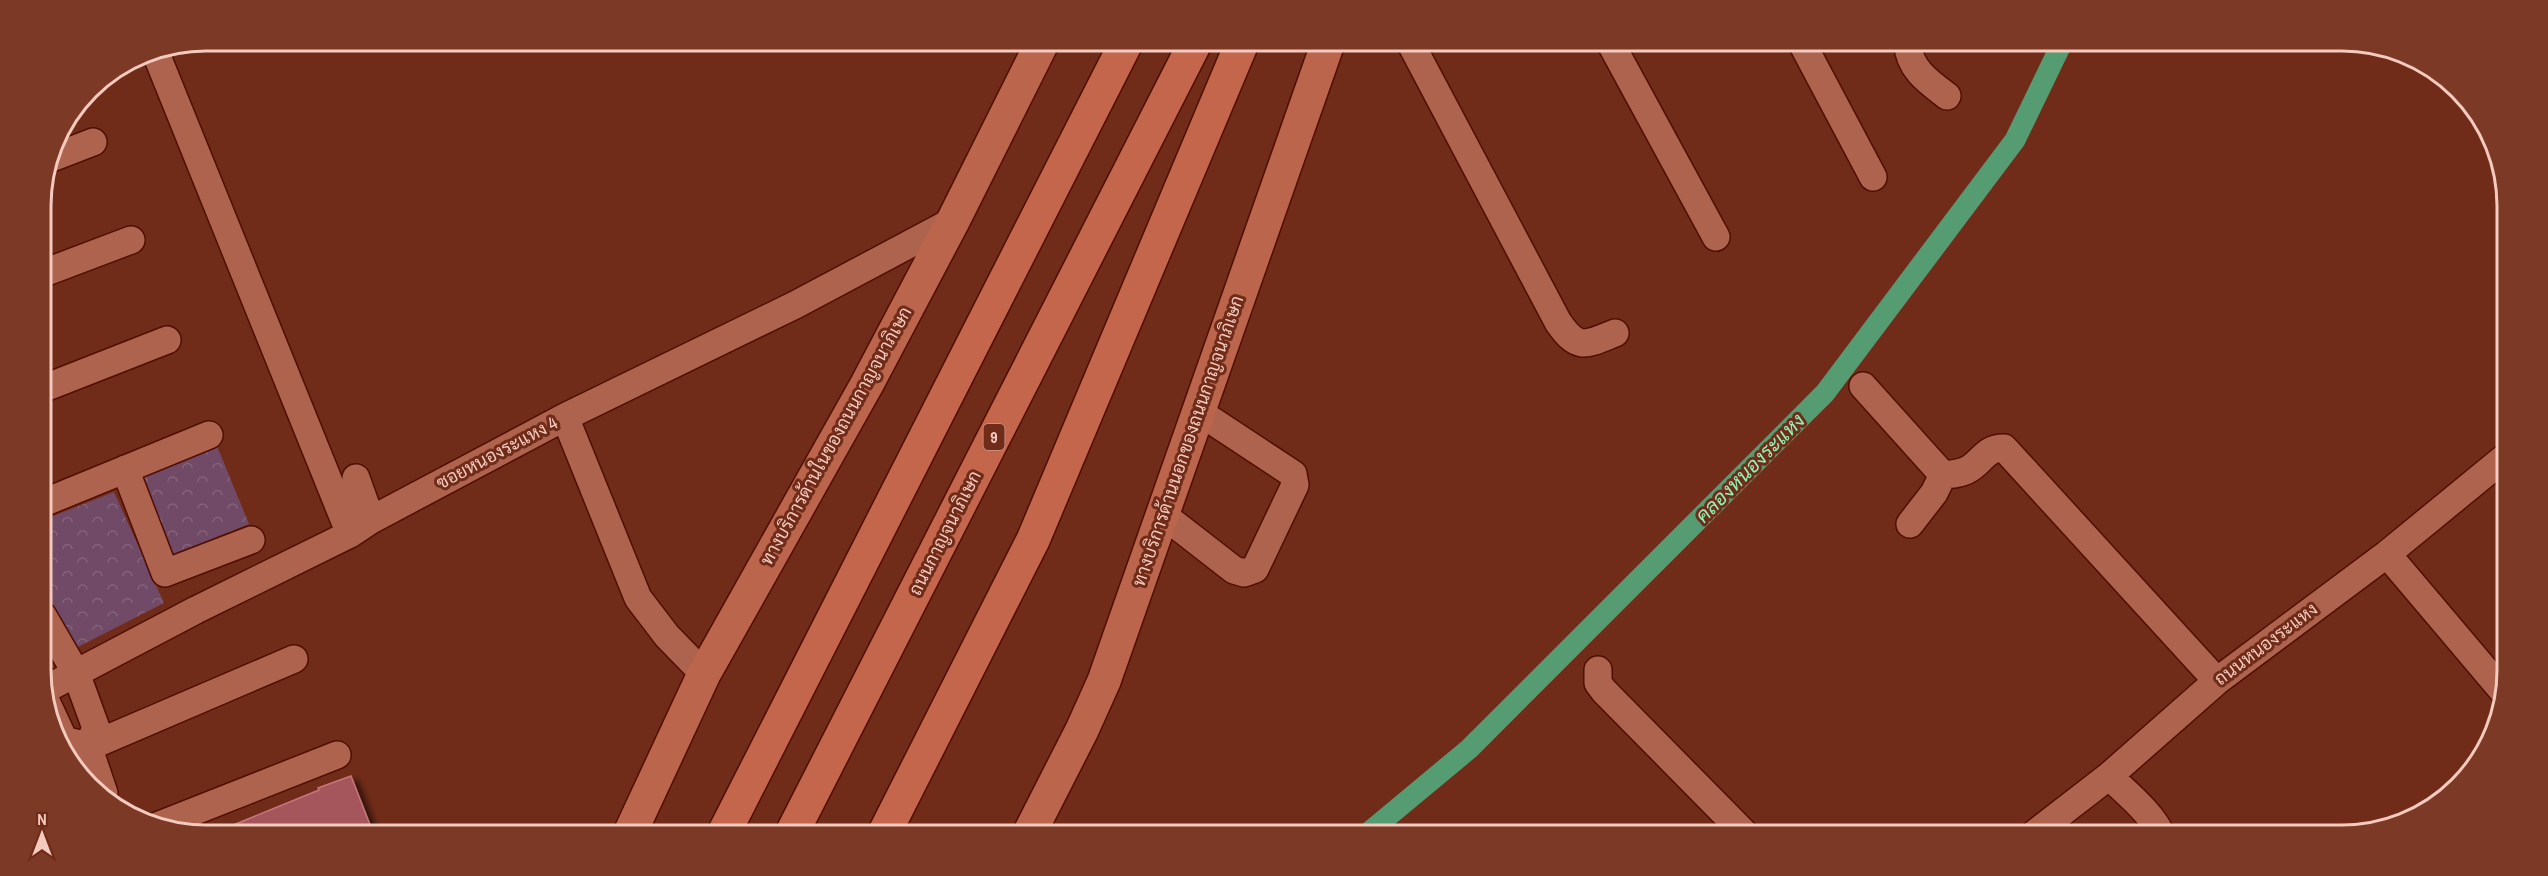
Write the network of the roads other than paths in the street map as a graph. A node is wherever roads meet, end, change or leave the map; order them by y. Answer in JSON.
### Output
{"nodes":[{"id":1,"x":1038,"y":51,"type":"edge"},
{"id":2,"x":1121,"y":51,"type":"edge"},
{"id":3,"x":1191,"y":51,"type":"edge"},
{"id":4,"x":1239,"y":51,"type":"edge"},
{"id":5,"x":1326,"y":51,"type":"edge"},
{"id":6,"x":1415,"y":51,"type":"edge"},
{"id":7,"x":1615,"y":51,"type":"edge"},
{"id":8,"x":1806,"y":51,"type":"edge"},
{"id":9,"x":1910,"y":51,"type":"edge"},
{"id":10,"x":158,"y":58,"type":"edge"},
{"id":11,"x":1947,"y":96,"type":"dead end"},
{"id":12,"x":93,"y":142,"type":"dead end"},
{"id":13,"x":60,"y":155,"type":"edge"},
{"id":14,"x":1873,"y":177,"type":"dead end"},
{"id":15,"x":953,"y":221,"type":"junction"},
{"id":16,"x":1716,"y":237,"type":"dead end"},
{"id":17,"x":131,"y":240,"type":"dead end"},
{"id":18,"x":51,"y":270,"type":"edge"},
{"id":19,"x":1615,"y":333,"type":"dead end"},
{"id":20,"x":167,"y":340,"type":"dead end"},
{"id":21,"x":51,"y":385,"type":"edge"},
{"id":22,"x":1863,"y":386,"type":"dead end"},
{"id":23,"x":1199,"y":412,"type":"junction"},
{"id":24,"x":565,"y":417,"type":"junction"},
{"id":25,"x":209,"y":435,"type":"dead end"},
{"id":26,"x":2497,"y":464,"type":"edge"},
{"id":27,"x":125,"y":469,"type":"junction"},
{"id":28,"x":1943,"y":475,"type":"junction"},
{"id":29,"x":356,"y":478,"type":"dead end"},
{"id":30,"x":51,"y":499,"type":"edge"},
{"id":31,"x":1162,"y":514,"type":"junction"},
{"id":32,"x":1910,"y":524,"type":"dead end"},
{"id":33,"x":361,"y":527,"type":"junction"},
{"id":34,"x":251,"y":540,"type":"dead end"},
{"id":35,"x":2387,"y":554,"type":"junction"},
{"id":36,"x":51,"y":630,"type":"edge"},
{"id":37,"x":294,"y":659,"type":"dead end"},
{"id":38,"x":1598,"y":670,"type":"dead end"},
{"id":39,"x":76,"y":673,"type":"junction"},
{"id":40,"x":704,"y":674,"type":"junction"},
{"id":41,"x":2217,"y":681,"type":"junction"},
{"id":42,"x":2496,"y":683,"type":"edge"},
{"id":43,"x":52,"y":686,"type":"edge"},
{"id":44,"x":79,"y":751,"type":"edge"},
{"id":45,"x":337,"y":755,"type":"dead end"},
{"id":46,"x":97,"y":780,"type":"edge"},
{"id":47,"x":2103,"y":780,"type":"junction"},
{"id":48,"x":170,"y":821,"type":"edge"},
{"id":49,"x":634,"y":825,"type":"edge"},
{"id":50,"x":728,"y":825,"type":"edge"},
{"id":51,"x":796,"y":825,"type":"edge"},
{"id":52,"x":889,"y":825,"type":"edge"},
{"id":53,"x":1034,"y":825,"type":"edge"},
{"id":54,"x":1736,"y":825,"type":"edge"},
{"id":55,"x":2046,"y":825,"type":"edge"},
{"id":56,"x":2146,"y":825,"type":"edge"}],
"edges":[{"from":1,"to":15,"type":"main road","name":"ทางบริการด้านในของถนนกาญจนาภิเษก"},
{"from":2,"to":50,"type":"highway"},
{"from":3,"to":51,"type":"highway","name":"ถนนกาญจนาภิเษก","number":"9"},
{"from":4,"to":52,"type":"highway"},
{"from":5,"to":23,"type":"main road","name":"ทางบริการด้านนอกของถนนกาญจนาภิเษก"},
{"from":6,"to":19,"type":"street"},
{"from":7,"to":16,"type":"street"},
{"from":8,"to":14,"type":"street"},
{"from":9,"to":11,"type":"street"},
{"from":10,"to":33,"type":"street"},
{"from":12,"to":13,"type":"street"},
{"from":15,"to":24,"type":"street","name":"ซอยหนองระแหง 4"},
{"from":15,"to":40,"type":"main road","name":"ทางบริการด้านในของถนนกาญจนาภิเษก"},
{"from":17,"to":18,"type":"street"},
{"from":20,"to":21,"type":"street"},
{"from":22,"to":28,"type":"street"},
{"from":23,"to":31,"type":"main road","name":"ทางบริการด้านนอกของถนนกาญจนาภิเษก"},
{"from":23,"to":31,"type":"street"},
{"from":24,"to":33,"type":"street","name":"ซอยหนองระแหง 4"},
{"from":24,"to":40,"type":"street"},
{"from":25,"to":27,"type":"street"},
{"from":26,"to":35,"type":"street","name":"ถนนหนองระแหง"},
{"from":27,"to":30,"type":"street"},
{"from":27,"to":34,"type":"street"},
{"from":28,"to":32,"type":"street"},
{"from":28,"to":41,"type":"street"},
{"from":29,"to":33,"type":"street"},
{"from":31,"to":53,"type":"main road","name":"ทางบริการด้านนอกของถนนกาญจนาภิเษก"},
{"from":33,"to":39,"type":"street","name":"ซอยหนองระแหง 4"},
{"from":35,"to":41,"type":"street","name":"ถนนหนองระแหง"},
{"from":35,"to":42,"type":"street"},
{"from":36,"to":39,"type":"street"},
{"from":37,"to":44,"type":"street"},
{"from":38,"to":54,"type":"street"},
{"from":39,"to":43,"type":"street","name":"ซอยหนองระแหง 4"},
{"from":39,"to":44,"type":"street"},
{"from":40,"to":49,"type":"main road","name":"ทางบริการด้านในของถนนกาญจนาภิเษก"},
{"from":41,"to":47,"type":"street","name":"ถนนหนองระแหง"},
{"from":44,"to":46,"type":"street"},
{"from":45,"to":48,"type":"street"},
{"from":47,"to":55,"type":"street","name":"ถนนหนองระแหง"},
{"from":47,"to":56,"type":"street"}]}
